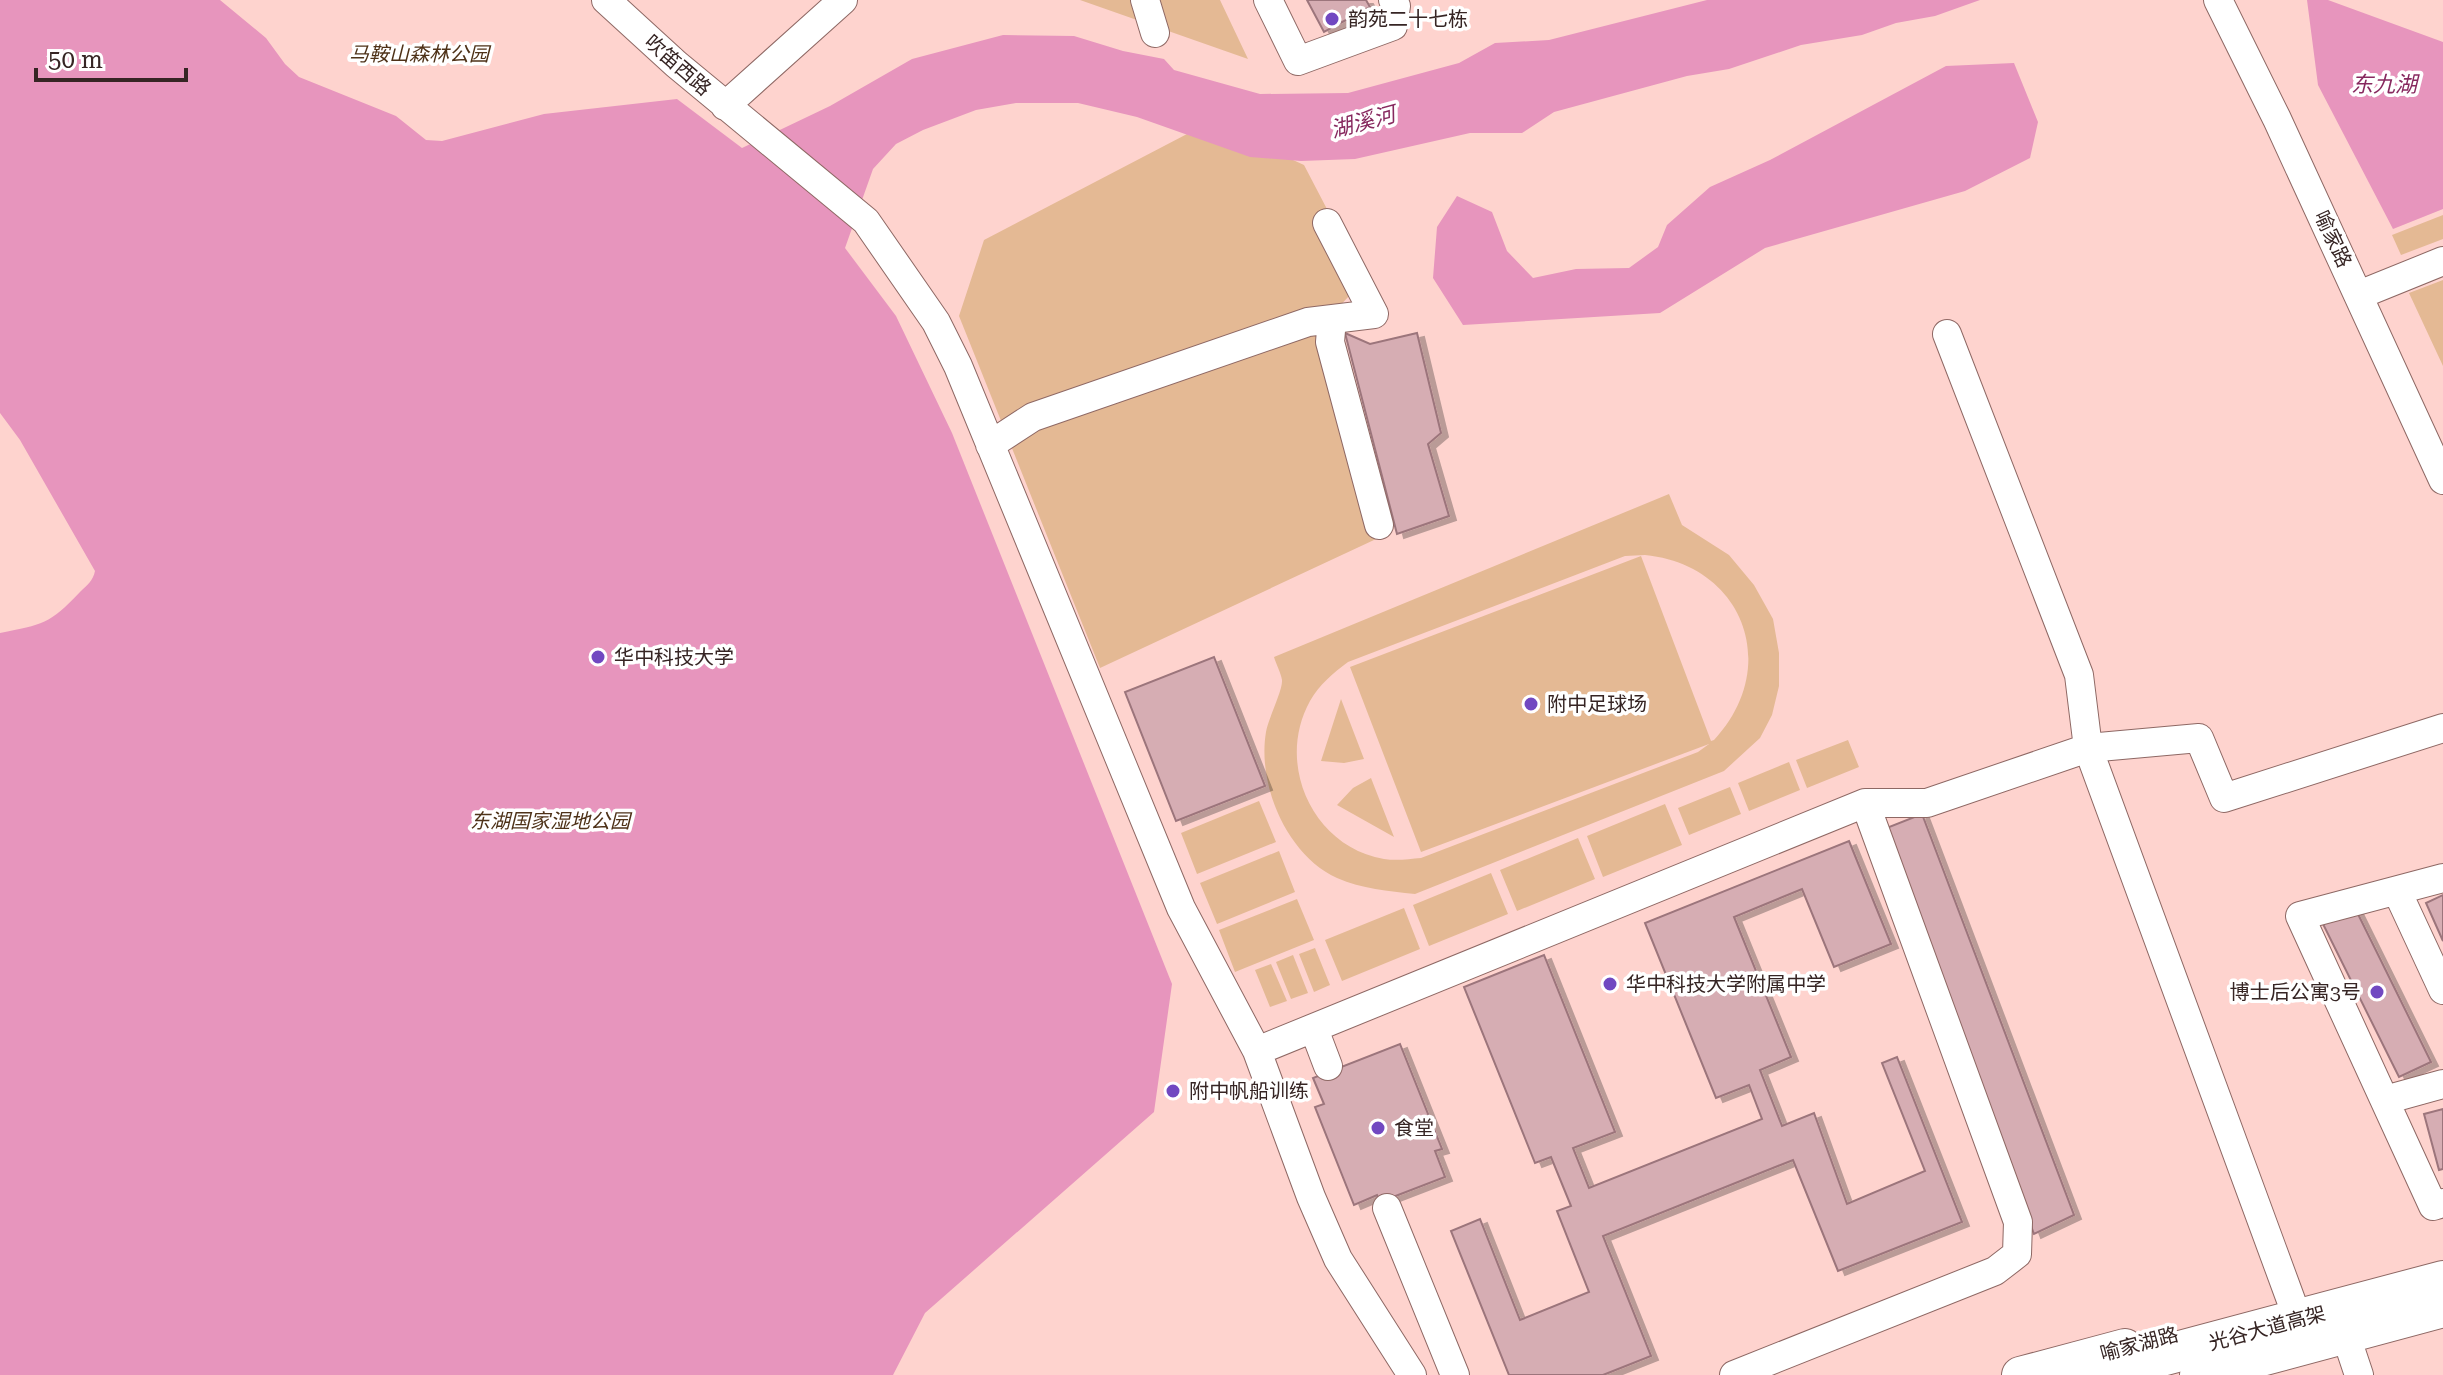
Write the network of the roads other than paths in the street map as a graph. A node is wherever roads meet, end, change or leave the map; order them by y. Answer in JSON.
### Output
{"nodes":[{"id":1,"x":606,"y":0,"type":"edge"},
{"id":2,"x":843,"y":0,"type":"edge"},
{"id":3,"x":1145,"y":0,"type":"edge"},
{"id":4,"x":1268,"y":0,"type":"edge"},
{"id":5,"x":1393,"y":0,"type":"edge"},
{"id":6,"x":2218,"y":0,"type":"edge"},
{"id":7,"x":1155,"y":33,"type":"dead end"},
{"id":8,"x":725,"y":106,"type":"junction"},
{"id":9,"x":1327,"y":223,"type":"dead end"},
{"id":10,"x":2443,"y":261,"type":"edge"},
{"id":11,"x":2359,"y":295,"type":"junction"},
{"id":12,"x":1332,"y":319,"type":"junction"},
{"id":13,"x":1947,"y":334,"type":"dead end"},
{"id":14,"x":990,"y":445,"type":"junction"},
{"id":15,"x":2443,"y":480,"type":"edge"},
{"id":16,"x":1379,"y":525,"type":"dead end"},
{"id":17,"x":2443,"y":728,"type":"edge"},
{"id":18,"x":2088,"y":748,"type":"junction"},
{"id":19,"x":1865,"y":803,"type":"junction"},
{"id":20,"x":2443,"y":878,"type":"edge"},
{"id":21,"x":2397,"y":891,"type":"junction"},
{"id":22,"x":2443,"y":990,"type":"edge"},
{"id":23,"x":1314,"y":1029,"type":"junction"},
{"id":24,"x":1257,"y":1051,"type":"junction"},
{"id":25,"x":1328,"y":1066,"type":"dead end"},
{"id":26,"x":2443,"y":1084,"type":"edge"},
{"id":27,"x":2385,"y":1100,"type":"junction"},
{"id":28,"x":2443,"y":1203,"type":"edge"},
{"id":29,"x":1387,"y":1208,"type":"dead end"},
{"id":30,"x":2443,"y":1262,"type":"edge"},
{"id":31,"x":2443,"y":1281,"type":"edge"},
{"id":32,"x":2443,"y":1292,"type":"edge"},
{"id":33,"x":2292,"y":1303,"type":"junction"},
{"id":34,"x":2443,"y":1309,"type":"edge"},
{"id":35,"x":2346,"y":1336,"type":"junction"},
{"id":36,"x":1412,"y":1375,"type":"edge"},
{"id":37,"x":1455,"y":1375,"type":"edge"},
{"id":38,"x":1734,"y":1375,"type":"edge"},
{"id":39,"x":2020,"y":1375,"type":"edge"},
{"id":40,"x":2090,"y":1375,"type":"edge"},
{"id":41,"x":2135,"y":1375,"type":"edge"},
{"id":42,"x":2198,"y":1375,"type":"edge"},
{"id":43,"x":2359,"y":1375,"type":"edge"}],
"edges":[{"from":1,"to":8,"type":"street","name":"吹笛西路"},
{"from":2,"to":8,"type":"street"},
{"from":3,"to":7,"type":"street"},
{"from":4,"to":5,"type":"street"},
{"from":6,"to":11,"type":"street","name":"喻家路"},
{"from":8,"to":14,"type":"street","name":"吹笛西路"},
{"from":9,"to":12,"type":"street"},
{"from":10,"to":11,"type":"street"},
{"from":11,"to":15,"type":"street","name":"喻家路"},
{"from":12,"to":14,"type":"street"},
{"from":12,"to":16,"type":"street"},
{"from":13,"to":18,"type":"street"},
{"from":14,"to":24,"type":"street","name":"吹笛西路"},
{"from":17,"to":18,"type":"street"},
{"from":18,"to":19,"type":"street"},
{"from":18,"to":33,"type":"street"},
{"from":19,"to":23,"type":"street"},
{"from":19,"to":38,"type":"street"},
{"from":20,"to":21,"type":"street"},
{"from":21,"to":22,"type":"street"},
{"from":21,"to":27,"type":"street"},
{"from":23,"to":24,"type":"street"},
{"from":23,"to":25,"type":"street"},
{"from":24,"to":36,"type":"street","name":"吹笛西路"},
{"from":26,"to":27,"type":"street"},
{"from":27,"to":28,"type":"street"},
{"from":29,"to":37,"type":"street"},
{"from":30,"to":33,"type":"main road","name":"喻家湖路"},
{"from":31,"to":40,"type":"highway","name":"光谷大道高架"},
{"from":32,"to":41,"type":"highway","name":"光谷大道高架"},
{"from":33,"to":39,"type":"main road","name":"喻家湖路"},
{"from":34,"to":35,"type":"main road"},
{"from":35,"to":42,"type":"main road"},
{"from":35,"to":43,"type":"street"}]}
